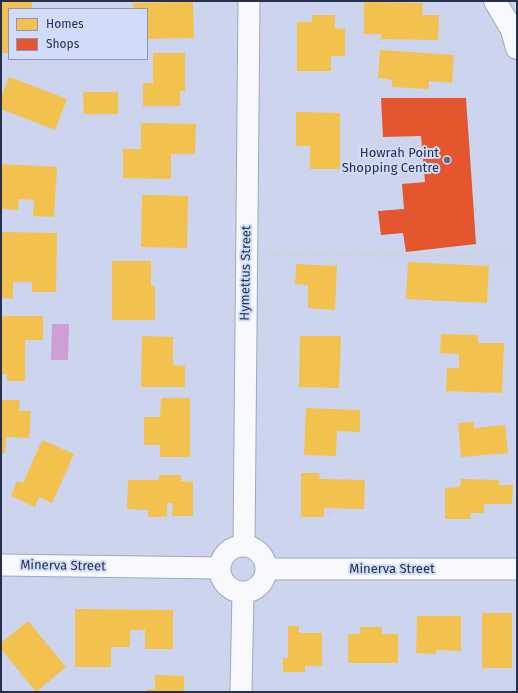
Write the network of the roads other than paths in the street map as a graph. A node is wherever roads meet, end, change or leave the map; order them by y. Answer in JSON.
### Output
{"nodes":[{"id":1,"x":249,"y":1,"type":"edge"},
{"id":2,"x":495,"y":1,"type":"edge"},
{"id":3,"x":517,"y":48,"type":"edge"},
{"id":4,"x":244,"y":546,"type":"junction"},
{"id":5,"x":1,"y":565,"type":"edge"},
{"id":6,"x":220,"y":568,"type":"junction"},
{"id":7,"x":266,"y":569,"type":"junction"},
{"id":8,"x":517,"y":569,"type":"edge"},
{"id":9,"x":243,"y":592,"type":"junction"},
{"id":10,"x":241,"y":692,"type":"edge"}],
"edges":[{"from":1,"to":4,"type":"street","name":"Hymettus Street"},
{"from":2,"to":3,"type":"street"},
{"from":4,"to":6,"type":"street"},
{"from":4,"to":7,"type":"street"},
{"from":5,"to":6,"type":"street","name":"Minerva Street"},
{"from":6,"to":9,"type":"street"},
{"from":7,"to":8,"type":"street","name":"Minerva Street"},
{"from":7,"to":9,"type":"street"},
{"from":9,"to":10,"type":"street"}]}
